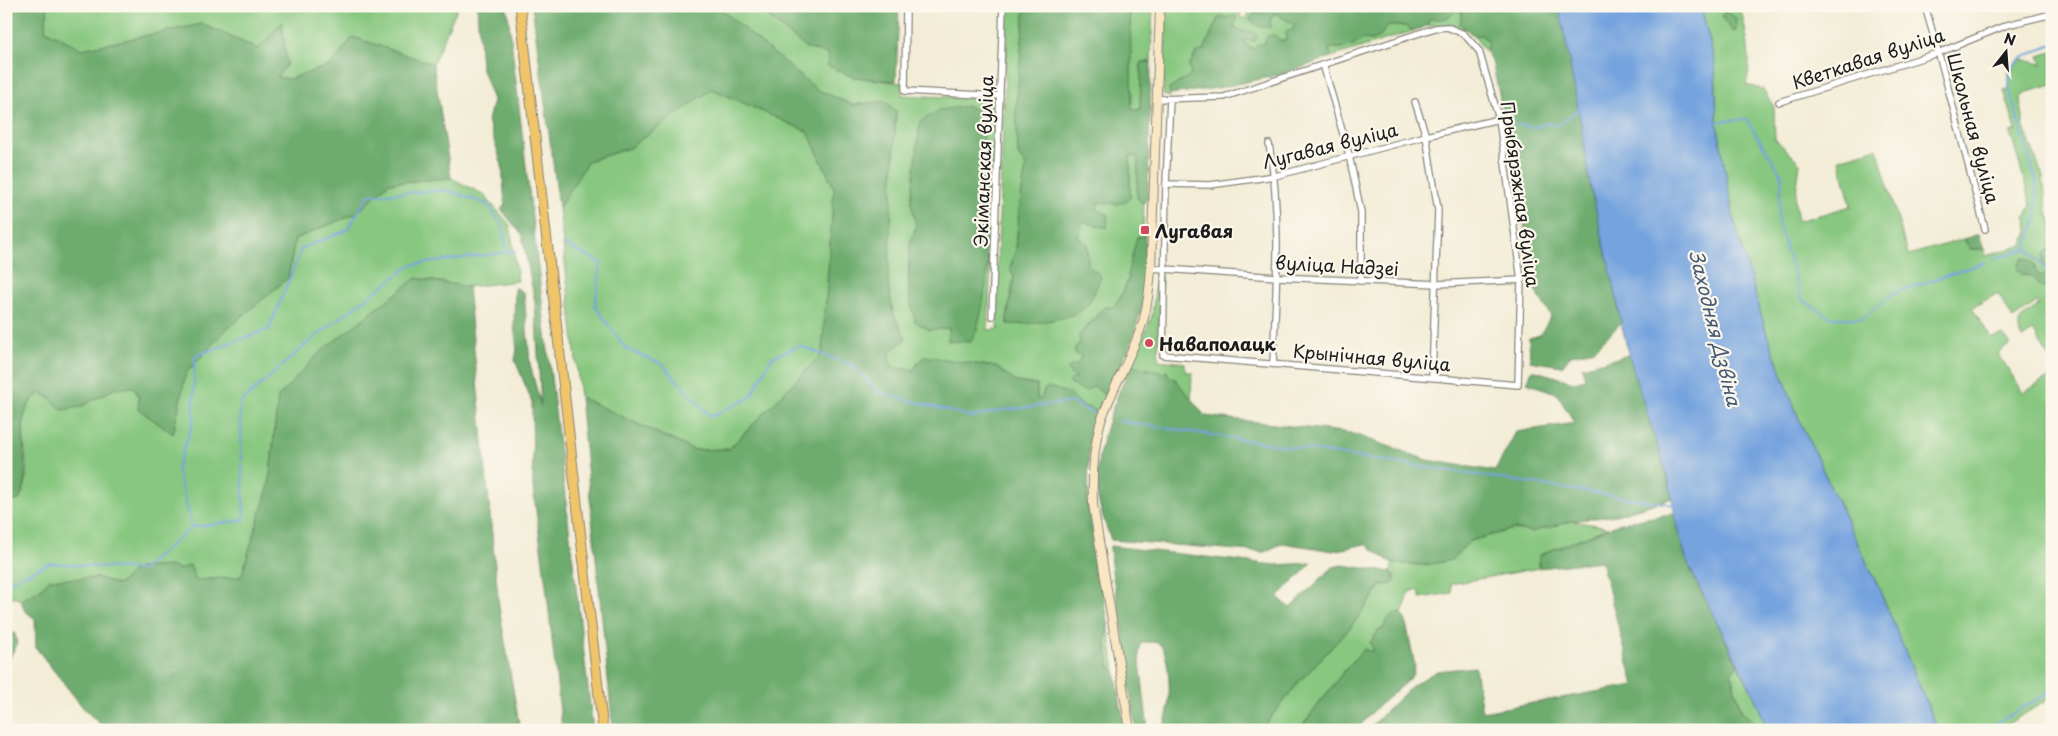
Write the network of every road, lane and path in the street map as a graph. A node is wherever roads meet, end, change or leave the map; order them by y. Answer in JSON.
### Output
{"nodes":[{"id":1,"x":520,"y":6,"type":"edge"},
{"id":2,"x":906,"y":6,"type":"edge"},
{"id":3,"x":1003,"y":6,"type":"edge"},
{"id":4,"x":1160,"y":6,"type":"edge"},
{"id":5,"x":1925,"y":6,"type":"edge"},
{"id":6,"x":2052,"y":14,"type":"edge"},
{"id":7,"x":1938,"y":53,"type":"junction"},
{"id":8,"x":1323,"y":64,"type":"junction"},
{"id":9,"x":1000,"y":96,"type":"junction"},
{"id":10,"x":1157,"y":99,"type":"junction"},
{"id":11,"x":1170,"y":99,"type":"junction"},
{"id":12,"x":1415,"y":102,"type":"dead end"},
{"id":13,"x":1779,"y":102,"type":"dead end"},
{"id":14,"x":1499,"y":119,"type":"junction"},
{"id":15,"x":1426,"y":136,"type":"junction"},
{"id":16,"x":1269,"y":144,"type":"dead end"},
{"id":17,"x":1350,"y":155,"type":"junction"},
{"id":18,"x":1275,"y":176,"type":"junction"},
{"id":19,"x":1166,"y":184,"type":"junction"},
{"id":20,"x":1985,"y":229,"type":"dead end"},
{"id":21,"x":1151,"y":268,"type":"junction"},
{"id":22,"x":1164,"y":269,"type":"junction"},
{"id":23,"x":1277,"y":277,"type":"junction"},
{"id":24,"x":1521,"y":280,"type":"junction"},
{"id":25,"x":1361,"y":281,"type":"junction"},
{"id":26,"x":1437,"y":284,"type":"junction"},
{"id":27,"x":992,"y":316,"type":"dead end"},
{"id":28,"x":1273,"y":364,"type":"junction"},
{"id":29,"x":1432,"y":377,"type":"junction"},
{"id":30,"x":1518,"y":385,"type":"joint"},
{"id":31,"x":603,"y":730,"type":"edge"},
{"id":32,"x":1130,"y":730,"type":"edge"}],
"edges":[{"from":1,"to":31,"type":"main road"},
{"from":2,"to":9,"type":"street"},
{"from":3,"to":9,"type":"street","name":"Экіманская вуліца"},
{"from":4,"to":10,"type":"main road"},
{"from":5,"to":7,"type":"street","name":"Школьная вуліца"},
{"from":6,"to":7,"type":"street","name":"Кветкавая вуліца"},
{"from":7,"to":13,"type":"street","name":"Кветкавая вуліца"},
{"from":7,"to":20,"type":"street","name":"Школьная вуліца"},
{"from":8,"to":11,"type":"street","name":"Прыбярэжная вуліца"},
{"from":8,"to":14,"type":"street","name":"Прыбярэжная вуліца"},
{"from":8,"to":17,"type":"street"},
{"from":9,"to":27,"type":"street","name":"Экіманская вуліца"},
{"from":10,"to":11,"type":"street","name":"Прыбярэжная вуліца"},
{"from":10,"to":21,"type":"main road"},
{"from":11,"to":19,"type":"street"},
{"from":12,"to":15,"type":"street"},
{"from":14,"to":15,"type":"street","name":"Лугавая вуліца"},
{"from":14,"to":24,"type":"street","name":"Прыбярэжная вуліца"},
{"from":15,"to":17,"type":"street","name":"Лугавая вуліца"},
{"from":15,"to":26,"type":"street"},
{"from":16,"to":18,"type":"street"},
{"from":17,"to":18,"type":"street","name":"Лугавая вуліца"},
{"from":17,"to":25,"type":"street"},
{"from":18,"to":19,"type":"street","name":"Лугавая вуліца"},
{"from":18,"to":23,"type":"street"},
{"from":19,"to":22,"type":"street"},
{"from":21,"to":22,"type":"street","name":"вуліца Надзеі"},
{"from":21,"to":32,"type":"main road"},
{"from":22,"to":23,"type":"street","name":"вуліца Надзеі"},
{"from":22,"to":28,"type":"street","name":"Крынічная вуліца"},
{"from":23,"to":25,"type":"street","name":"вуліца Надзеі"},
{"from":23,"to":28,"type":"street"},
{"from":24,"to":26,"type":"street","name":"вуліца Надзеі"},
{"from":24,"to":30,"type":"street","name":"Прыбярэжная вуліца"},
{"from":25,"to":26,"type":"street","name":"вуліца Надзеі"},
{"from":26,"to":29,"type":"street"},
{"from":28,"to":29,"type":"street","name":"Крынічная вуліца"},
{"from":29,"to":30,"type":"street","name":"Крынічная вуліца"}]}
